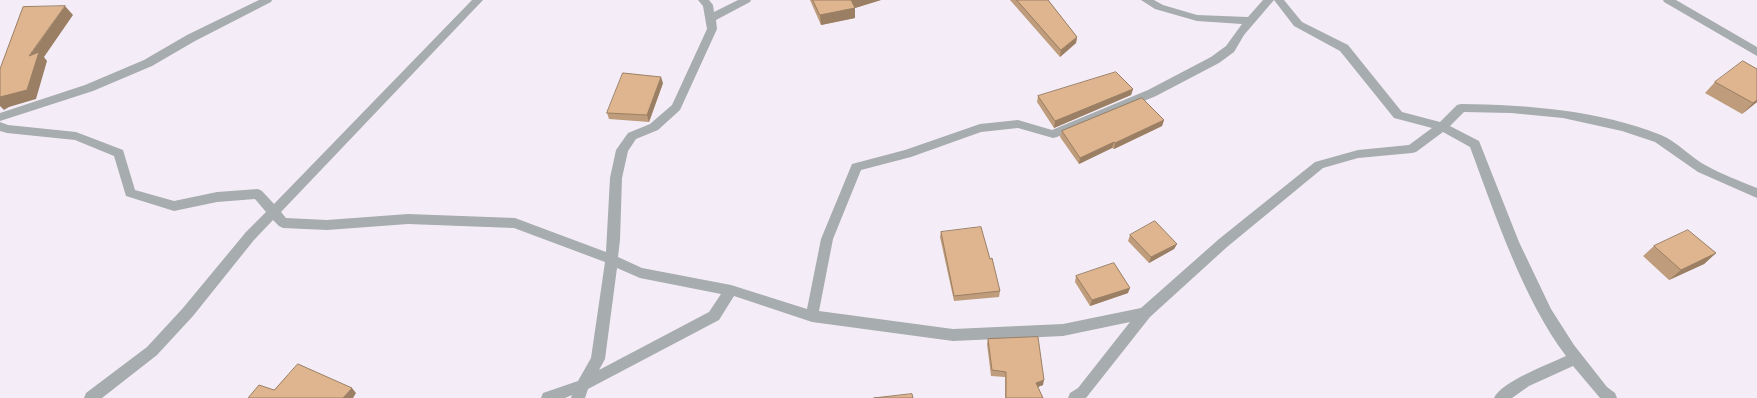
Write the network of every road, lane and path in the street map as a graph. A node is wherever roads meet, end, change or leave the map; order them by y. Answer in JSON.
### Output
{"nodes":[{"id":1,"x":267,"y":0,"type":"edge"},
{"id":2,"x":478,"y":0,"type":"edge"},
{"id":3,"x":703,"y":0,"type":"edge"},
{"id":4,"x":746,"y":0,"type":"edge"},
{"id":5,"x":1146,"y":0,"type":"edge"},
{"id":6,"x":1269,"y":0,"type":"edge"},
{"id":7,"x":1278,"y":0,"type":"edge"},
{"id":8,"x":1668,"y":0,"type":"edge"},
{"id":9,"x":710,"y":19,"type":"junction"},
{"id":10,"x":1251,"y":21,"type":"junction"},
{"id":11,"x":1757,"y":52,"type":"edge"},
{"id":12,"x":0,"y":117,"type":"edge"},
{"id":13,"x":0,"y":126,"type":"edge"},
{"id":14,"x":1442,"y":127,"type":"junction"},
{"id":15,"x":1757,"y":193,"type":"edge"},
{"id":16,"x":273,"y":212,"type":"junction"},
{"id":17,"x":611,"y":259,"type":"junction"},
{"id":18,"x":731,"y":290,"type":"junction"},
{"id":19,"x":1145,"y":313,"type":"junction"},
{"id":20,"x":812,"y":316,"type":"junction"},
{"id":21,"x":1576,"y":358,"type":"junction"},
{"id":22,"x":583,"y":385,"type":"junction"},
{"id":23,"x":91,"y":398,"type":"edge"},
{"id":24,"x":548,"y":398,"type":"edge"},
{"id":25,"x":578,"y":398,"type":"edge"},
{"id":26,"x":1075,"y":398,"type":"edge"},
{"id":27,"x":1501,"y":398,"type":"edge"},
{"id":28,"x":1610,"y":398,"type":"edge"}],
"edges":[{"from":1,"to":12,"type":"street"},
{"from":2,"to":16,"type":"street"},
{"from":3,"to":9,"type":"street"},
{"from":4,"to":9,"type":"street"},
{"from":5,"to":10,"type":"street"},
{"from":6,"to":10,"type":"street"},
{"from":7,"to":14,"type":"street"},
{"from":8,"to":11,"type":"street"},
{"from":9,"to":17,"type":"street"},
{"from":10,"to":20,"type":"street"},
{"from":13,"to":16,"type":"street"},
{"from":14,"to":15,"type":"street"},
{"from":14,"to":19,"type":"street"},
{"from":14,"to":21,"type":"street"},
{"from":16,"to":17,"type":"street"},
{"from":16,"to":23,"type":"street"},
{"from":17,"to":18,"type":"street"},
{"from":17,"to":22,"type":"street"},
{"from":18,"to":20,"type":"street"},
{"from":18,"to":22,"type":"street"},
{"from":19,"to":20,"type":"street"},
{"from":19,"to":26,"type":"street"},
{"from":21,"to":27,"type":"street"},
{"from":21,"to":28,"type":"street"},
{"from":22,"to":24,"type":"street"},
{"from":22,"to":25,"type":"street"}]}
